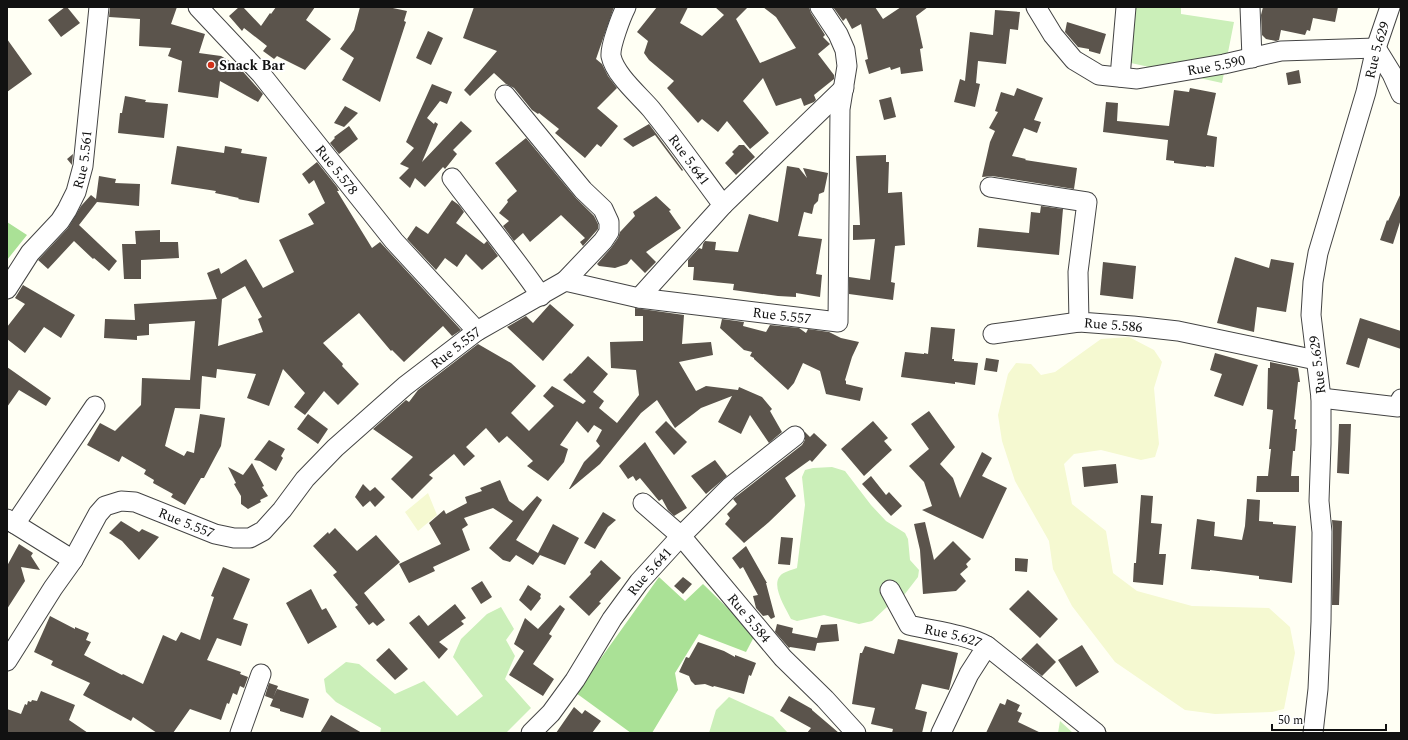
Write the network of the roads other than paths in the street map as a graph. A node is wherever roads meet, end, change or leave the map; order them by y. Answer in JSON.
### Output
{"nodes":[{"id":1,"x":99,"y":7,"type":"edge"},
{"id":2,"x":626,"y":7,"type":"edge"},
{"id":3,"x":820,"y":7,"type":"edge"},
{"id":4,"x":1036,"y":7,"type":"edge"},
{"id":5,"x":1126,"y":7,"type":"edge"},
{"id":6,"x":1250,"y":7,"type":"edge"},
{"id":7,"x":1390,"y":7,"type":"edge"},
{"id":8,"x":204,"y":10,"type":"edge"},
{"id":9,"x":1376,"y":48,"type":"junction"},
{"id":10,"x":1252,"y":58,"type":"junction"},
{"id":11,"x":1120,"y":77,"type":"junction"},
{"id":12,"x":844,"y":88,"type":"junction"},
{"id":13,"x":1401,"y":94,"type":"edge"},
{"id":14,"x":505,"y":95,"type":"dead end"},
{"id":15,"x":452,"y":178,"type":"dead end"},
{"id":16,"x":990,"y":187,"type":"dead end"},
{"id":17,"x":723,"y":205,"type":"junction"},
{"id":18,"x":565,"y":281,"type":"junction"},
{"id":19,"x":7,"y":289,"type":"edge"},
{"id":20,"x":541,"y":296,"type":"junction"},
{"id":21,"x":639,"y":298,"type":"junction"},
{"id":22,"x":1079,"y":322,"type":"junction"},
{"id":23,"x":477,"y":331,"type":"junction"},
{"id":24,"x":993,"y":334,"type":"dead end"},
{"id":25,"x":1316,"y":360,"type":"junction"},
{"id":26,"x":1321,"y":398,"type":"junction"},
{"id":27,"x":1401,"y":399,"type":"edge"},
{"id":28,"x":95,"y":406,"type":"dead end"},
{"id":29,"x":796,"y":436,"type":"dead end"},
{"id":30,"x":643,"y":503,"type":"dead end"},
{"id":31,"x":11,"y":521,"type":"edge"},
{"id":32,"x":681,"y":536,"type":"junction"},
{"id":33,"x":73,"y":560,"type":"junction"},
{"id":34,"x":890,"y":590,"type":"dead end"},
{"id":35,"x":986,"y":646,"type":"junction"},
{"id":36,"x":7,"y":661,"type":"edge"},
{"id":37,"x":261,"y":674,"type":"dead end"},
{"id":38,"x":240,"y":733,"type":"edge"},
{"id":39,"x":531,"y":733,"type":"edge"},
{"id":40,"x":856,"y":733,"type":"edge"},
{"id":41,"x":941,"y":733,"type":"edge"},
{"id":42,"x":1096,"y":733,"type":"edge"},
{"id":43,"x":1314,"y":733,"type":"edge"}],
"edges":[{"from":1,"to":19,"type":"street","name":"Rue 5.561"},
{"from":2,"to":17,"type":"street","name":"Rue 5.641"},
{"from":3,"to":12,"type":"street"},
{"from":4,"to":11,"type":"street","name":"Rue 5.590"},
{"from":5,"to":11,"type":"street"},
{"from":6,"to":10,"type":"street"},
{"from":7,"to":9,"type":"street","name":"Rue 5.629"},
{"from":8,"to":23,"type":"street","name":"Rue 5.578"},
{"from":9,"to":10,"type":"street","name":"Rue 5.590"},
{"from":9,"to":13,"type":"street"},
{"from":9,"to":25,"type":"street","name":"Rue 5.629"},
{"from":10,"to":11,"type":"street","name":"Rue 5.590"},
{"from":12,"to":17,"type":"street"},
{"from":12,"to":21,"type":"street","name":"Rue 5.557"},
{"from":14,"to":18,"type":"street"},
{"from":15,"to":20,"type":"street"},
{"from":16,"to":22,"type":"street","name":"Rue 5.586"},
{"from":17,"to":21,"type":"street"},
{"from":18,"to":20,"type":"street","name":"Rue 5.557"},
{"from":18,"to":21,"type":"street","name":"Rue 5.557"},
{"from":20,"to":23,"type":"street","name":"Rue 5.557"},
{"from":22,"to":24,"type":"street"},
{"from":22,"to":25,"type":"street","name":"Rue 5.586"},
{"from":23,"to":33,"type":"street","name":"Rue 5.557"},
{"from":25,"to":26,"type":"street","name":"Rue 5.629"},
{"from":26,"to":27,"type":"street"},
{"from":26,"to":43,"type":"street","name":"Rue 5.629"},
{"from":28,"to":31,"type":"street"},
{"from":29,"to":32,"type":"street","name":"Rue 5.641"},
{"from":30,"to":32,"type":"street","name":"Rue 5.584"},
{"from":31,"to":33,"type":"street"},
{"from":32,"to":39,"type":"street","name":"Rue 5.641"},
{"from":32,"to":40,"type":"street","name":"Rue 5.584"},
{"from":33,"to":36,"type":"street","name":"Rue 5.557"},
{"from":34,"to":35,"type":"street","name":"Rue 5.627"},
{"from":35,"to":41,"type":"street","name":"Rue 5.627"},
{"from":35,"to":42,"type":"street"},
{"from":37,"to":38,"type":"street"}]}
